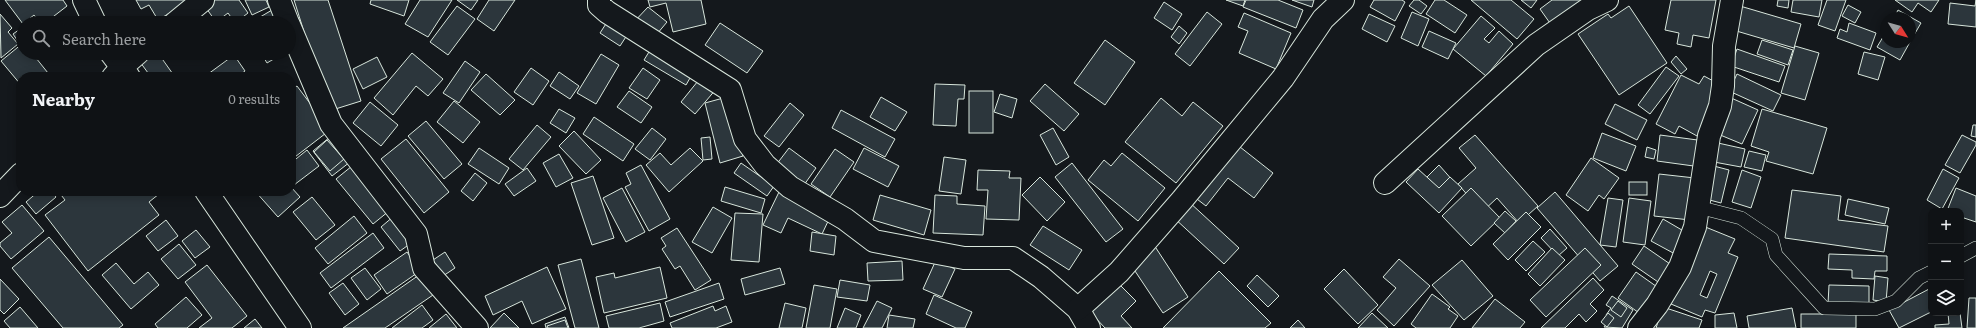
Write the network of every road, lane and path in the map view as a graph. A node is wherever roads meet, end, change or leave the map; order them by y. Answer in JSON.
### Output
{"nodes":[{"id":1,"x":84,"y":0,"type":"edge"},
{"id":2,"x":203,"y":0,"type":"edge"},
{"id":3,"x":279,"y":0,"type":"edge"},
{"id":4,"x":599,"y":0,"type":"edge"},
{"id":5,"x":1343,"y":0,"type":"edge"},
{"id":6,"x":1607,"y":0,"type":"edge"},
{"id":7,"x":1732,"y":0,"type":"edge"},
{"id":8,"x":92,"y":16,"type":"edge"},
{"id":9,"x":184,"y":16,"type":"edge"},
{"id":10,"x":286,"y":16,"type":"edge"},
{"id":11,"x":296,"y":41,"type":"edge"},
{"id":12,"x":129,"y":60,"type":"edge"},
{"id":13,"x":119,"y":68,"type":"edge"},
{"id":14,"x":16,"y":179,"type":"edge"},
{"id":15,"x":1385,"y":183,"type":"dead end"},
{"id":16,"x":0,"y":196,"type":"edge"},
{"id":17,"x":209,"y":196,"type":"edge"},
{"id":18,"x":1698,"y":207,"type":"junction"},
{"id":19,"x":1976,"y":248,"type":"edge"},
{"id":20,"x":1964,"y":254,"type":"edge"},
{"id":21,"x":1928,"y":274,"type":"edge"},
{"id":22,"x":1078,"y":309,"type":"junction"},
{"id":23,"x":300,"y":328,"type":"edge"},
{"id":24,"x":477,"y":328,"type":"edge"},
{"id":25,"x":1089,"y":328,"type":"edge"},
{"id":26,"x":1639,"y":328,"type":"edge"}],
"edges":[{"from":1,"to":8,"type":"street"},
{"from":2,"to":9,"type":"street"},
{"from":3,"to":10,"type":"street"},
{"from":4,"to":22,"type":"street"},
{"from":5,"to":22,"type":"street"},
{"from":6,"to":15,"type":"street"},
{"from":7,"to":18,"type":"street"},
{"from":11,"to":24,"type":"street"},
{"from":12,"to":13,"type":"street"},
{"from":14,"to":16,"type":"street"},
{"from":17,"to":23,"type":"street"},
{"from":18,"to":21,"type":"lane"},
{"from":18,"to":26,"type":"street"},
{"from":19,"to":20,"type":"lane"},
{"from":22,"to":25,"type":"street"}]}
